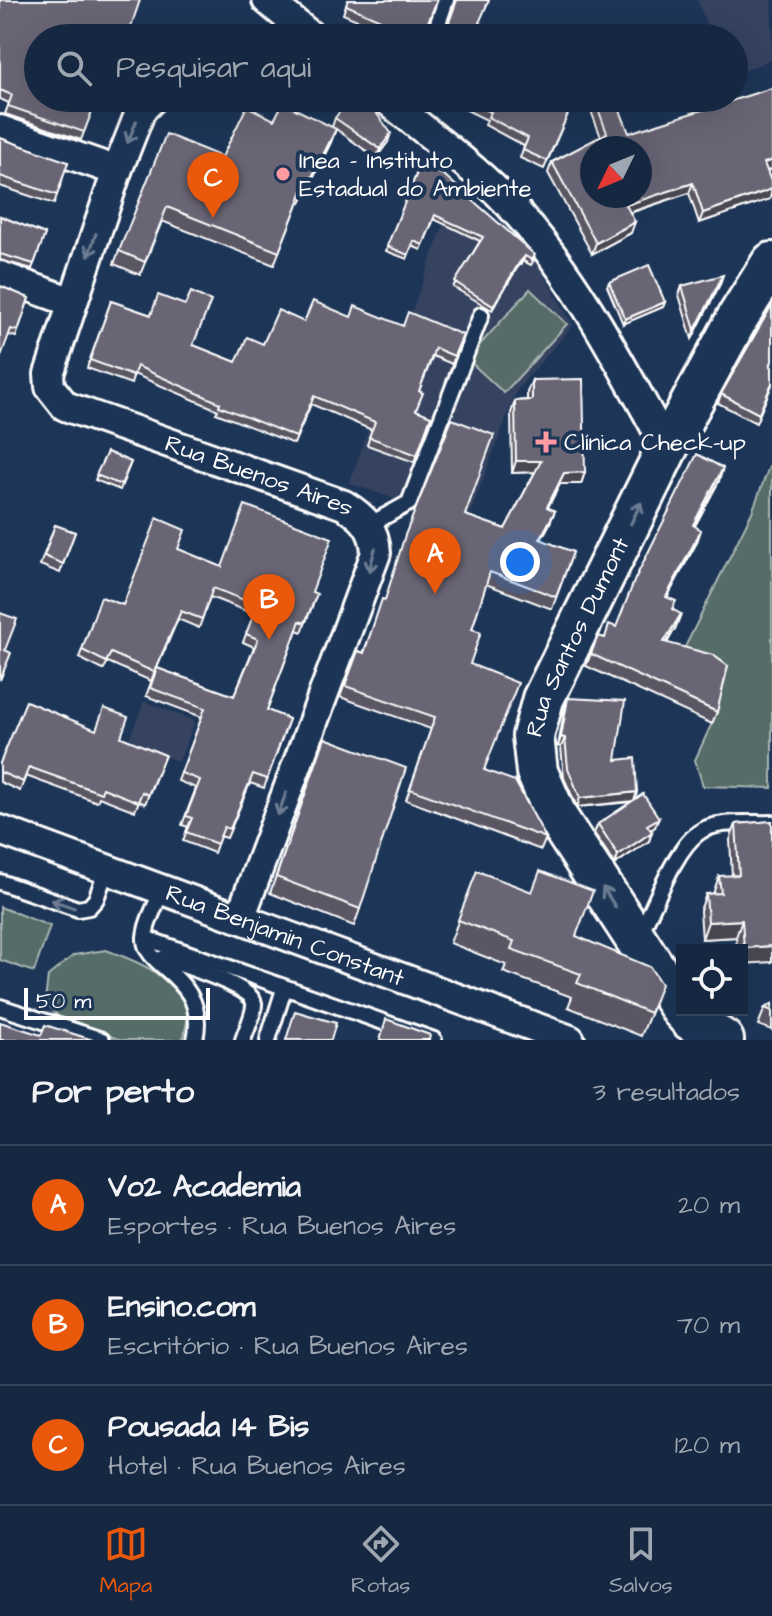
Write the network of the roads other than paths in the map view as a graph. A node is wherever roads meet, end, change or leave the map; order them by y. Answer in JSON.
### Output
{"nodes":[{"id":1,"x":267,"y":0,"type":"edge"},
{"id":2,"x":446,"y":0,"type":"edge"},
{"id":3,"x":293,"y":24,"type":"edge"},
{"id":4,"x":438,"y":24,"type":"edge"},
{"id":5,"x":140,"y":112,"type":"edge"},
{"id":6,"x":408,"y":112,"type":"edge"},
{"id":7,"x":0,"y":130,"type":"edge"},
{"id":8,"x":117,"y":171,"type":"junction"},
{"id":9,"x":772,"y":263,"type":"edge"},
{"id":10,"x":0,"y":276,"type":"edge"},
{"id":11,"x":72,"y":302,"type":"junction"},
{"id":12,"x":481,"y":315,"type":"dead end"},
{"id":13,"x":667,"y":448,"type":"junction"},
{"id":14,"x":369,"y":525,"type":"junction"},
{"id":15,"x":772,"y":823,"type":"edge"},
{"id":16,"x":0,"y":830,"type":"edge"},
{"id":17,"x":106,"y":871,"type":"junction"},
{"id":18,"x":0,"y":882,"type":"edge"},
{"id":19,"x":162,"y":891,"type":"junction"},
{"id":20,"x":240,"y":918,"type":"junction"},
{"id":21,"x":637,"y":940,"type":"junction"},
{"id":22,"x":146,"y":945,"type":"junction"},
{"id":23,"x":284,"y":989,"type":"junction"},
{"id":24,"x":676,"y":1001,"type":"edge"},
{"id":25,"x":0,"y":1007,"type":"edge"},
{"id":26,"x":687,"y":1016,"type":"edge"},
{"id":27,"x":102,"y":1040,"type":"edge"},
{"id":28,"x":195,"y":1040,"type":"edge"},
{"id":29,"x":243,"y":1040,"type":"edge"},
{"id":30,"x":268,"y":1040,"type":"edge"},
{"id":31,"x":434,"y":1040,"type":"edge"},
{"id":32,"x":570,"y":1040,"type":"edge"},
{"id":33,"x":723,"y":1040,"type":"edge"}],
"edges":[{"from":1,"to":3,"type":"street"},
{"from":2,"to":4,"type":"lane"},
{"from":5,"to":8,"type":"street","name":"Rua Buenos Aires","one_way":true},
{"from":6,"to":13,"type":"street"},
{"from":7,"to":8,"type":"street"},
{"from":8,"to":11,"type":"street","name":"Rua Buenos Aires","one_way":true},
{"from":9,"to":13,"type":"main road","name":"Rua Santos Dumont"},
{"from":10,"to":11,"type":"street"},
{"from":11,"to":14,"type":"street","name":"Rua Buenos Aires"},
{"from":12,"to":14,"type":"lane"},
{"from":21,"to":13,"type":"main road","name":"Rua Santos Dumont","one_way":true},
{"from":14,"to":20,"type":"street","name":"Rua Buenos Aires","one_way":true},
{"from":15,"to":21,"type":"lane"},
{"from":16,"to":17,"type":"street","name":"Rua Benjamin Constant"},
{"from":17,"to":18,"type":"lane","one_way":true},
{"from":17,"to":19,"type":"street","name":"Rua Benjamin Constant"},
{"from":19,"to":20,"type":"street","name":"Rua Benjamin Constant"},
{"from":19,"to":22,"type":"lane"},
{"from":20,"to":32,"type":"street","name":"Rua Benjamin Constant"},
{"from":21,"to":24,"type":"main road","name":"Rua Santos Dumont"},
{"from":22,"to":23,"type":"lane"},
{"from":22,"to":28,"type":"lane"},
{"from":22,"to":29,"type":"lane"},
{"from":23,"to":30,"type":"lane"},
{"from":23,"to":31,"type":"lane"},
{"from":25,"to":27,"type":"lane"},
{"from":26,"to":33,"type":"main road","name":"Rua Santos Dumont"}]}
